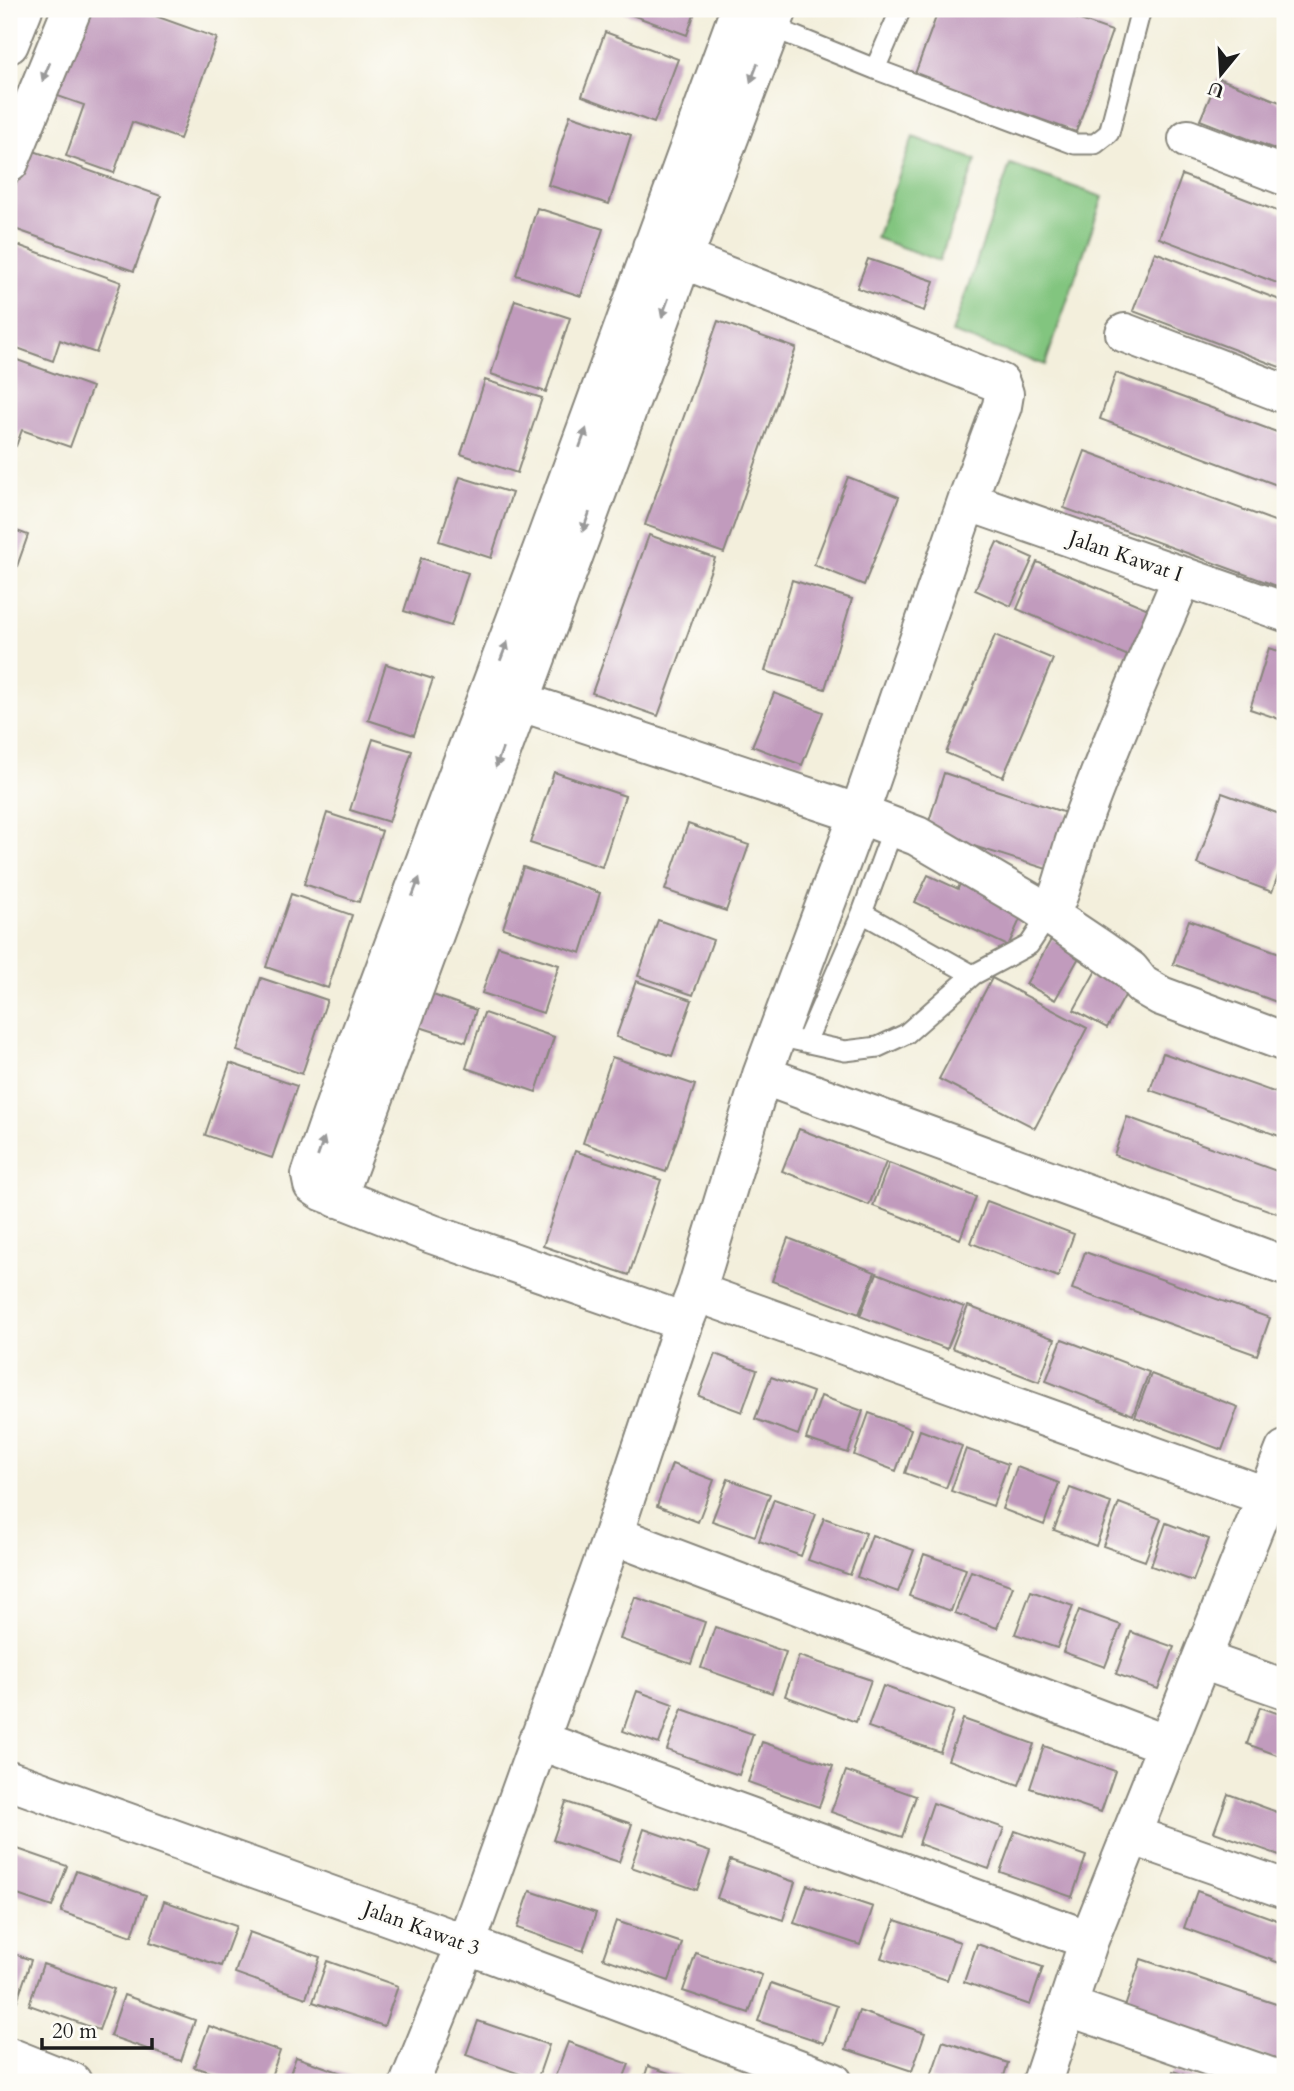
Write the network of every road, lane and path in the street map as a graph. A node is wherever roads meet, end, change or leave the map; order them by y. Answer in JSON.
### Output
{"nodes":[{"id":1,"x":23,"y":9,"type":"edge"},
{"id":2,"x":72,"y":9,"type":"edge"},
{"id":3,"x":901,"y":9,"type":"edge"},
{"id":4,"x":1141,"y":9,"type":"edge"},
{"id":5,"x":757,"y":15,"type":"edge"},
{"id":6,"x":9,"y":44,"type":"edge"},
{"id":7,"x":875,"y":69,"type":"junction"},
{"id":8,"x":1188,"y":139,"type":"dead end"},
{"id":9,"x":9,"y":163,"type":"edge"},
{"id":10,"x":1285,"y":176,"type":"edge"},
{"id":11,"x":667,"y":254,"type":"junction"},
{"id":12,"x":1125,"y":332,"type":"dead end"},
{"id":13,"x":1285,"y":394,"type":"edge"},
{"id":14,"x":967,"y":501,"type":"junction"},
{"id":15,"x":1183,"y":576,"type":"junction"},
{"id":16,"x":1285,"y":612,"type":"edge"},
{"id":17,"x":504,"y":696,"type":"junction"},
{"id":18,"x":876,"y":820,"type":"junction"},
{"id":19,"x":862,"y":913,"type":"junction"},
{"id":20,"x":1049,"y":915,"type":"junction"},
{"id":21,"x":973,"y":975,"type":"junction"},
{"id":22,"x":791,"y":1039,"type":"junction"},
{"id":23,"x":1285,"y":1042,"type":"edge"},
{"id":24,"x":762,"y":1075,"type":"junction"},
{"id":25,"x":1285,"y":1266,"type":"edge"},
{"id":26,"x":690,"y":1307,"type":"junction"},
{"id":27,"x":1278,"y":1479,"type":"edge"},
{"id":28,"x":613,"y":1535,"type":"junction"},
{"id":29,"x":1202,"y":1660,"type":"junction"},
{"id":30,"x":1285,"y":1689,"type":"edge"},
{"id":31,"x":538,"y":1740,"type":"junction"},
{"id":32,"x":1167,"y":1745,"type":"junction"},
{"id":33,"x":9,"y":1780,"type":"edge"},
{"id":34,"x":1131,"y":1835,"type":"junction"},
{"id":35,"x":1285,"y":1889,"type":"edge"},
{"id":36,"x":1089,"y":1940,"type":"junction"},
{"id":37,"x":466,"y":1944,"type":"junction"},
{"id":38,"x":1067,"y":2006,"type":"junction"},
{"id":39,"x":9,"y":2057,"type":"edge"},
{"id":40,"x":72,"y":2082,"type":"edge"},
{"id":41,"x":410,"y":2082,"type":"edge"},
{"id":42,"x":833,"y":2082,"type":"edge"},
{"id":43,"x":1042,"y":2082,"type":"edge"},
{"id":44,"x":1284,"y":2082,"type":"edge"}],
"edges":[{"from":1,"to":6,"type":"street"},
{"from":2,"to":9,"type":"street","one_way":true},
{"from":3,"to":7,"type":"lane"},
{"from":4,"to":7,"type":"lane"},
{"from":5,"to":7,"type":"lane"},
{"from":5,"to":11,"type":"street"},
{"from":8,"to":10,"type":"street"},
{"from":11,"to":14,"type":"street"},
{"from":11,"to":17,"type":"street"},
{"from":12,"to":13,"type":"street"},
{"from":14,"to":15,"type":"street","name":"Jalan Kawat I"},
{"from":14,"to":18,"type":"street"},
{"from":15,"to":16,"type":"street","name":"Jalan Kawat I"},
{"from":15,"to":20,"type":"street"},
{"from":17,"to":18,"type":"street"},
{"from":17,"to":26,"type":"street"},
{"from":18,"to":19,"type":"lane"},
{"from":18,"to":20,"type":"street"},
{"from":18,"to":22,"type":"street"},
{"from":19,"to":21,"type":"lane"},
{"from":19,"to":22,"type":"lane"},
{"from":20,"to":21,"type":"lane"},
{"from":20,"to":23,"type":"street"},
{"from":21,"to":22,"type":"lane"},
{"from":22,"to":24,"type":"street"},
{"from":24,"to":25,"type":"street"},
{"from":24,"to":26,"type":"street"},
{"from":26,"to":27,"type":"street"},
{"from":26,"to":28,"type":"street"},
{"from":27,"to":29,"type":"street"},
{"from":28,"to":31,"type":"street"},
{"from":28,"to":32,"type":"street"},
{"from":29,"to":30,"type":"street"},
{"from":29,"to":32,"type":"street"},
{"from":31,"to":36,"type":"street"},
{"from":31,"to":37,"type":"street"},
{"from":32,"to":34,"type":"street"},
{"from":33,"to":37,"type":"street","name":"Jalan Kawat 3"},
{"from":34,"to":35,"type":"street"},
{"from":34,"to":36,"type":"street"},
{"from":36,"to":38,"type":"street"},
{"from":37,"to":41,"type":"street"},
{"from":37,"to":42,"type":"street","name":"Jalan Kawat 3"},
{"from":38,"to":43,"type":"street"},
{"from":38,"to":44,"type":"street"},
{"from":39,"to":40,"type":"street"}]}
